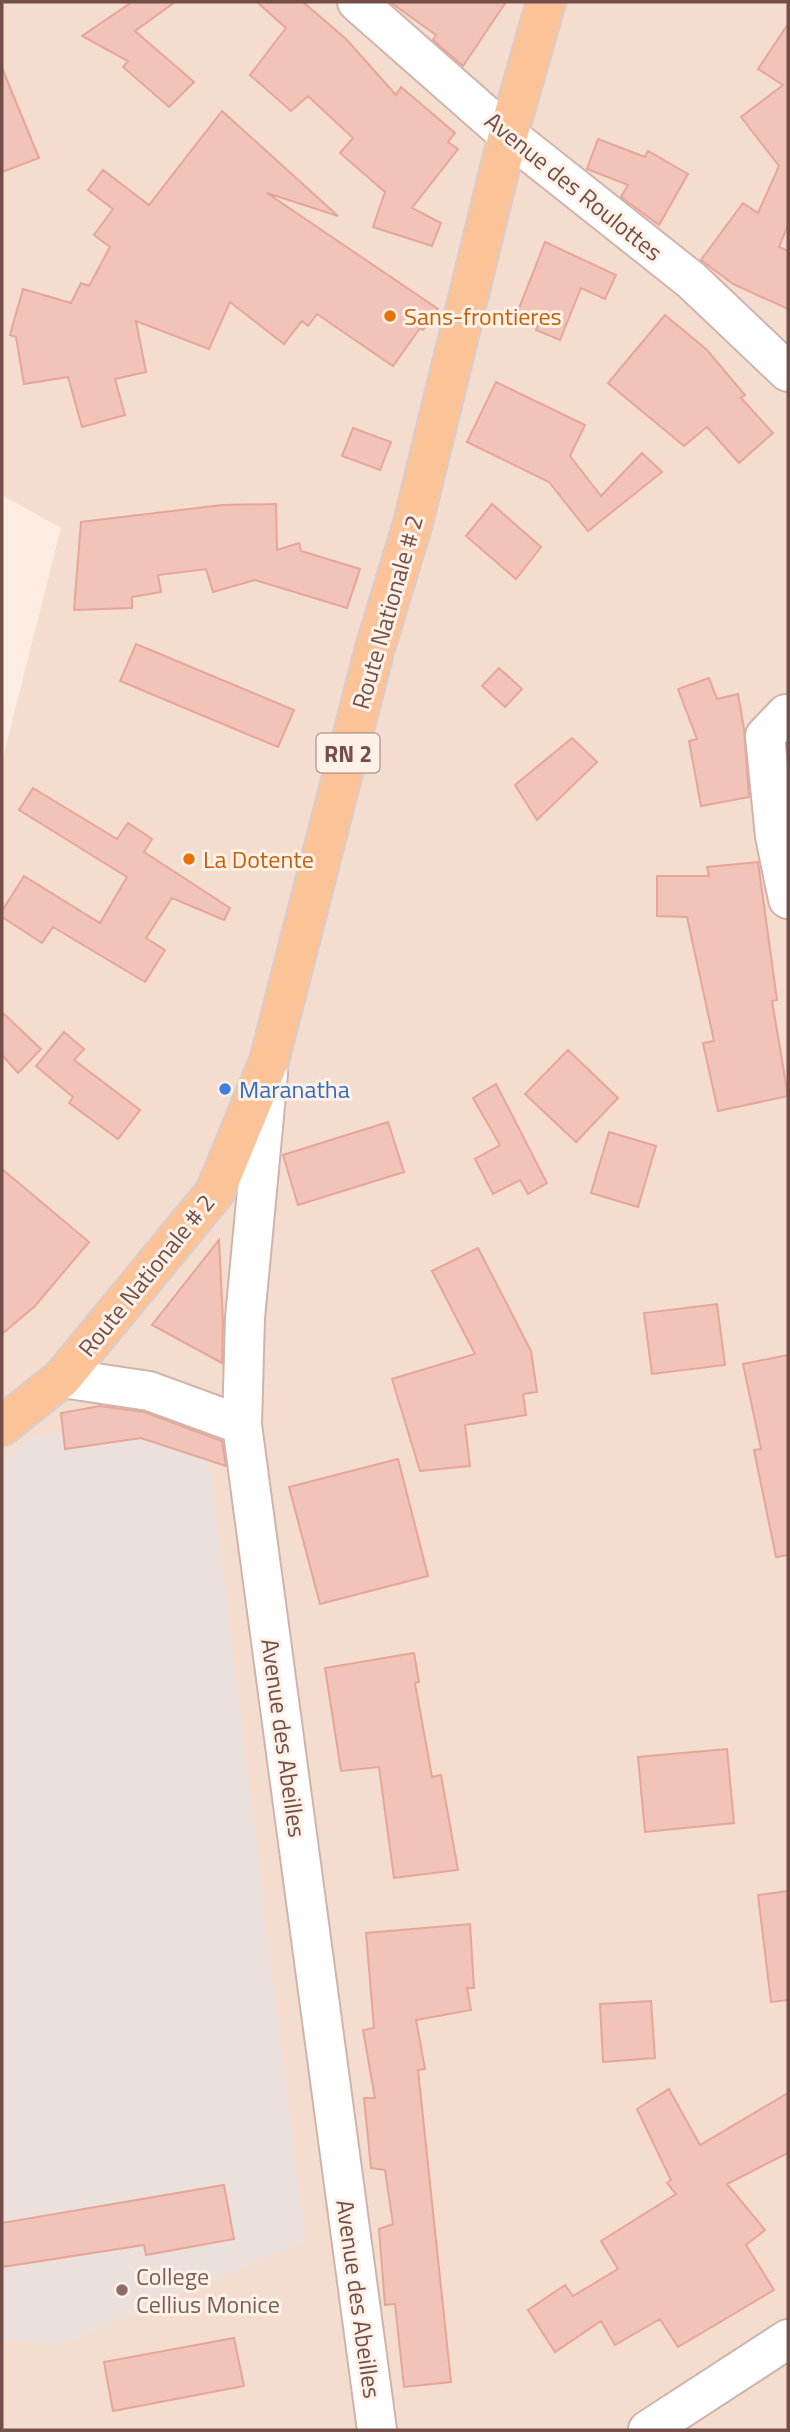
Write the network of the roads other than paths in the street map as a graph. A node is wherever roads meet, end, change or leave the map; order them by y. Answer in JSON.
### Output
{"nodes":[{"id":1,"x":357,"y":2,"type":"edge"},
{"id":2,"x":546,"y":2,"type":"edge"},
{"id":3,"x":508,"y":135,"type":"junction"},
{"id":4,"x":788,"y":372,"type":"edge"},
{"id":5,"x":786,"y":714,"type":"dead end"},
{"id":6,"x":788,"y":899,"type":"edge"},
{"id":7,"x":269,"y":1061,"type":"junction"},
{"id":8,"x":62,"y":1378,"type":"junction"},
{"id":9,"x":242,"y":1425,"type":"junction"},
{"id":10,"x":2,"y":1426,"type":"edge"},
{"id":11,"x":788,"y":2339,"type":"edge"},
{"id":12,"x":382,"y":2424,"type":"edge"},
{"id":13,"x":648,"y":2430,"type":"edge"}],
"edges":[{"from":1,"to":3,"type":"street","name":"Avenue des Roulottes"},
{"from":2,"to":3,"type":"main road","name":"Route Nationale # 2","number":"RN 2"},
{"from":3,"to":4,"type":"street","name":"Avenue des Roulottes"},
{"from":3,"to":7,"type":"main road","name":"Route Nationale # 2","number":"RN 2"},
{"from":5,"to":6,"type":"street"},
{"from":7,"to":8,"type":"main road","name":"Route Nationale # 2","number":"RN 2"},
{"from":7,"to":9,"type":"street","name":"Avenue des Abeilles"},
{"from":8,"to":9,"type":"street"},
{"from":8,"to":10,"type":"main road","name":"Route Nationale # 2","number":"RN 2"},
{"from":9,"to":12,"type":"street","name":"Avenue des Abeilles"},
{"from":11,"to":13,"type":"street"}]}
